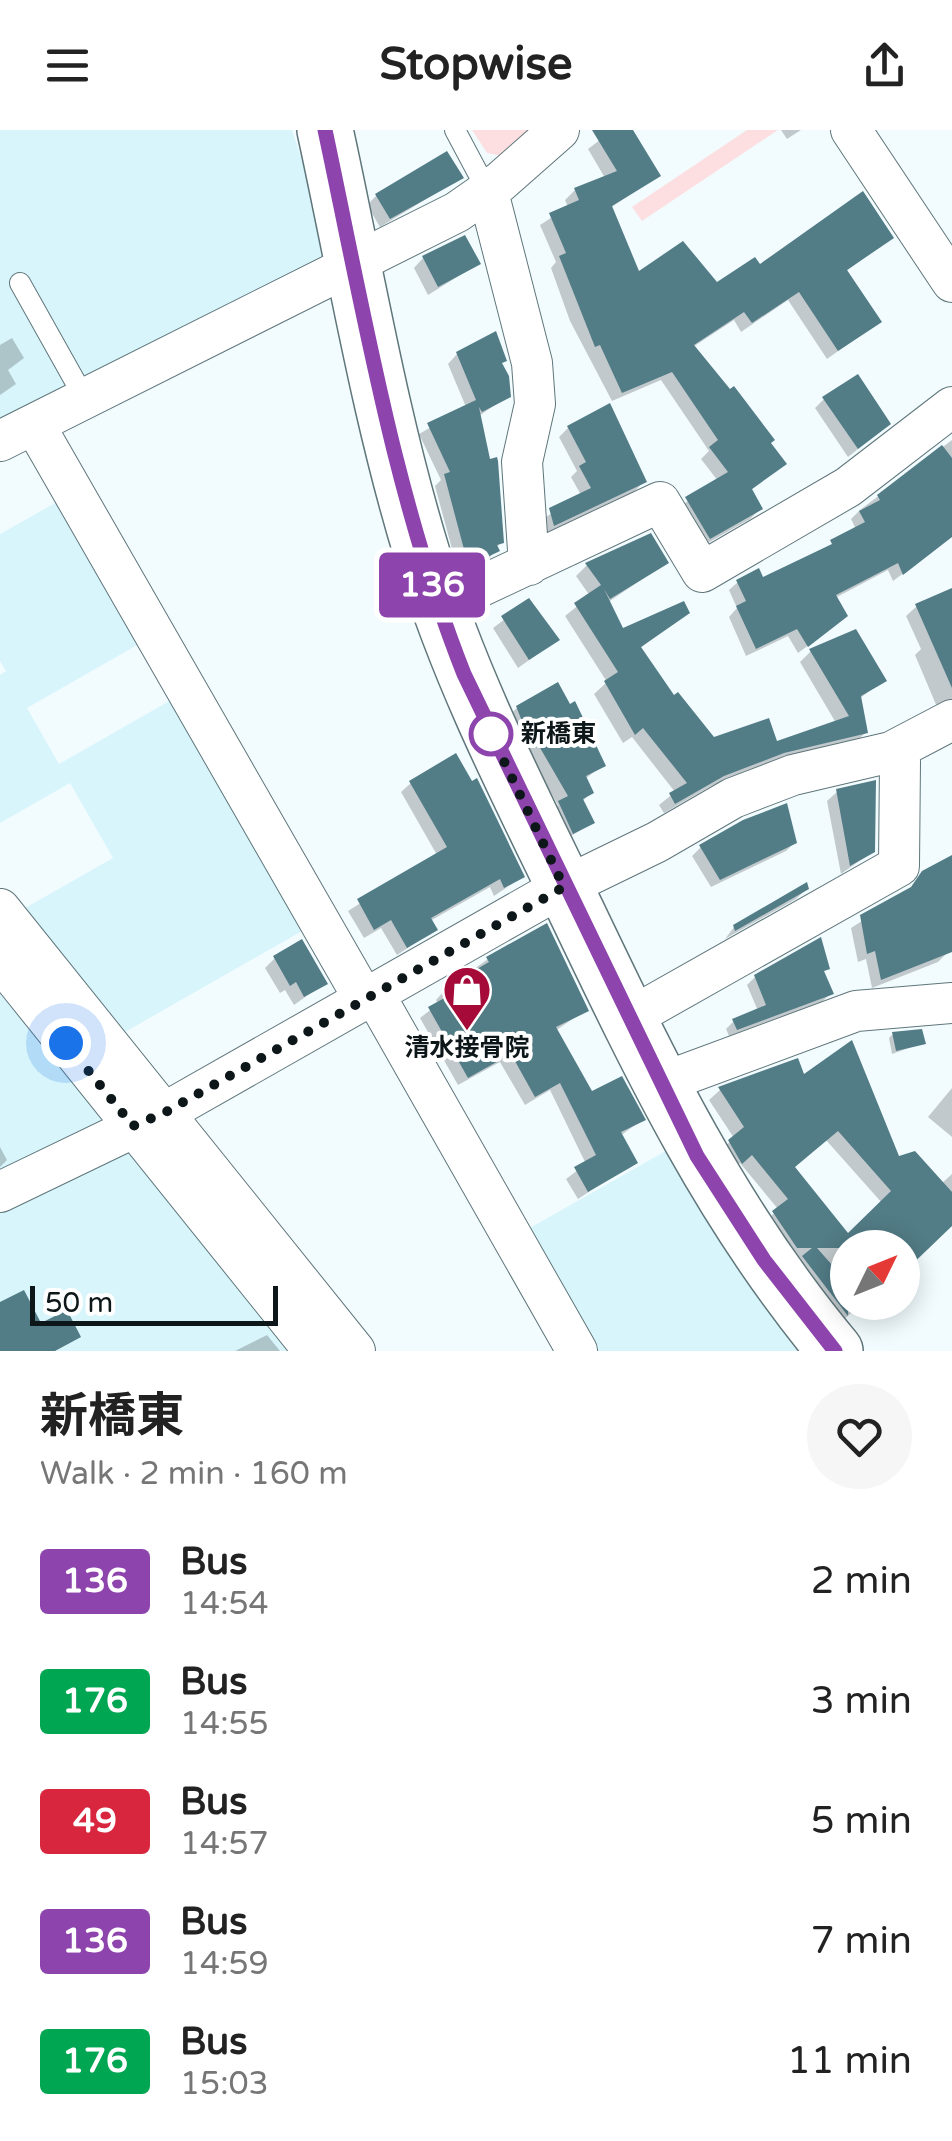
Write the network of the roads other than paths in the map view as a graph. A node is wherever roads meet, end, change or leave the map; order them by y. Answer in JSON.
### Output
{"nodes":[{"id":1,"x":325,"y":130,"type":"edge"},
{"id":2,"x":456,"y":130,"type":"edge"},
{"id":3,"x":559,"y":130,"type":"edge"},
{"id":4,"x":851,"y":130,"type":"edge"},
{"id":5,"x":488,"y":192,"type":"junction"},
{"id":6,"x":354,"y":264,"type":"junction"},
{"id":7,"x":952,"y":282,"type":"edge"},
{"id":8,"x":20,"y":284,"type":"dead end"},
{"id":9,"x":85,"y":399,"type":"junction"},
{"id":10,"x":952,"y":407,"type":"edge"},
{"id":11,"x":17,"y":433,"type":"edge"},
{"id":12,"x":529,"y":565,"type":"junction"},
{"id":13,"x":439,"y":606,"type":"junction"},
{"id":14,"x":952,"y":720,"type":"edge"},
{"id":15,"x":895,"y":750,"type":"junction"},
{"id":16,"x":564,"y":887,"type":"junction"},
{"id":17,"x":0,"y":909,"type":"edge"},
{"id":18,"x":0,"y":960,"type":"edge"},
{"id":19,"x":369,"y":996,"type":"junction"},
{"id":20,"x":952,"y":1003,"type":"edge"},
{"id":21,"x":628,"y":1020,"type":"junction"},
{"id":22,"x":660,"y":1084,"type":"junction"},
{"id":23,"x":148,"y":1119,"type":"junction"},
{"id":24,"x":0,"y":1192,"type":"edge"},
{"id":25,"x":314,"y":1351,"type":"edge"},
{"id":26,"x":356,"y":1351,"type":"edge"},
{"id":27,"x":578,"y":1351,"type":"edge"},
{"id":28,"x":835,"y":1351,"type":"edge"}],
"edges":[{"from":1,"to":6,"type":"main road"},
{"from":2,"to":5,"type":"lane"},
{"from":3,"to":5,"type":"street"},
{"from":4,"to":7,"type":"street"},
{"from":5,"to":6,"type":"street"},
{"from":5,"to":12,"type":"street"},
{"from":6,"to":9,"type":"street"},
{"from":6,"to":13,"type":"main road"},
{"from":8,"to":9,"type":"lane"},
{"from":9,"to":11,"type":"street"},
{"from":10,"to":12,"type":"street"},
{"from":11,"to":19,"type":"street"},
{"from":12,"to":13,"type":"street"},
{"from":13,"to":16,"type":"main road"},
{"from":14,"to":15,"type":"street"},
{"from":15,"to":16,"type":"street"},
{"from":15,"to":21,"type":"street"},
{"from":16,"to":19,"type":"street"},
{"from":16,"to":21,"type":"main road"},
{"from":17,"to":23,"type":"street"},
{"from":18,"to":23,"type":"street"},
{"from":19,"to":23,"type":"street"},
{"from":19,"to":27,"type":"street"},
{"from":20,"to":22,"type":"street"},
{"from":21,"to":22,"type":"main road"},
{"from":22,"to":28,"type":"main road"},
{"from":23,"to":24,"type":"street"},
{"from":23,"to":25,"type":"street"},
{"from":23,"to":26,"type":"street"}]}
